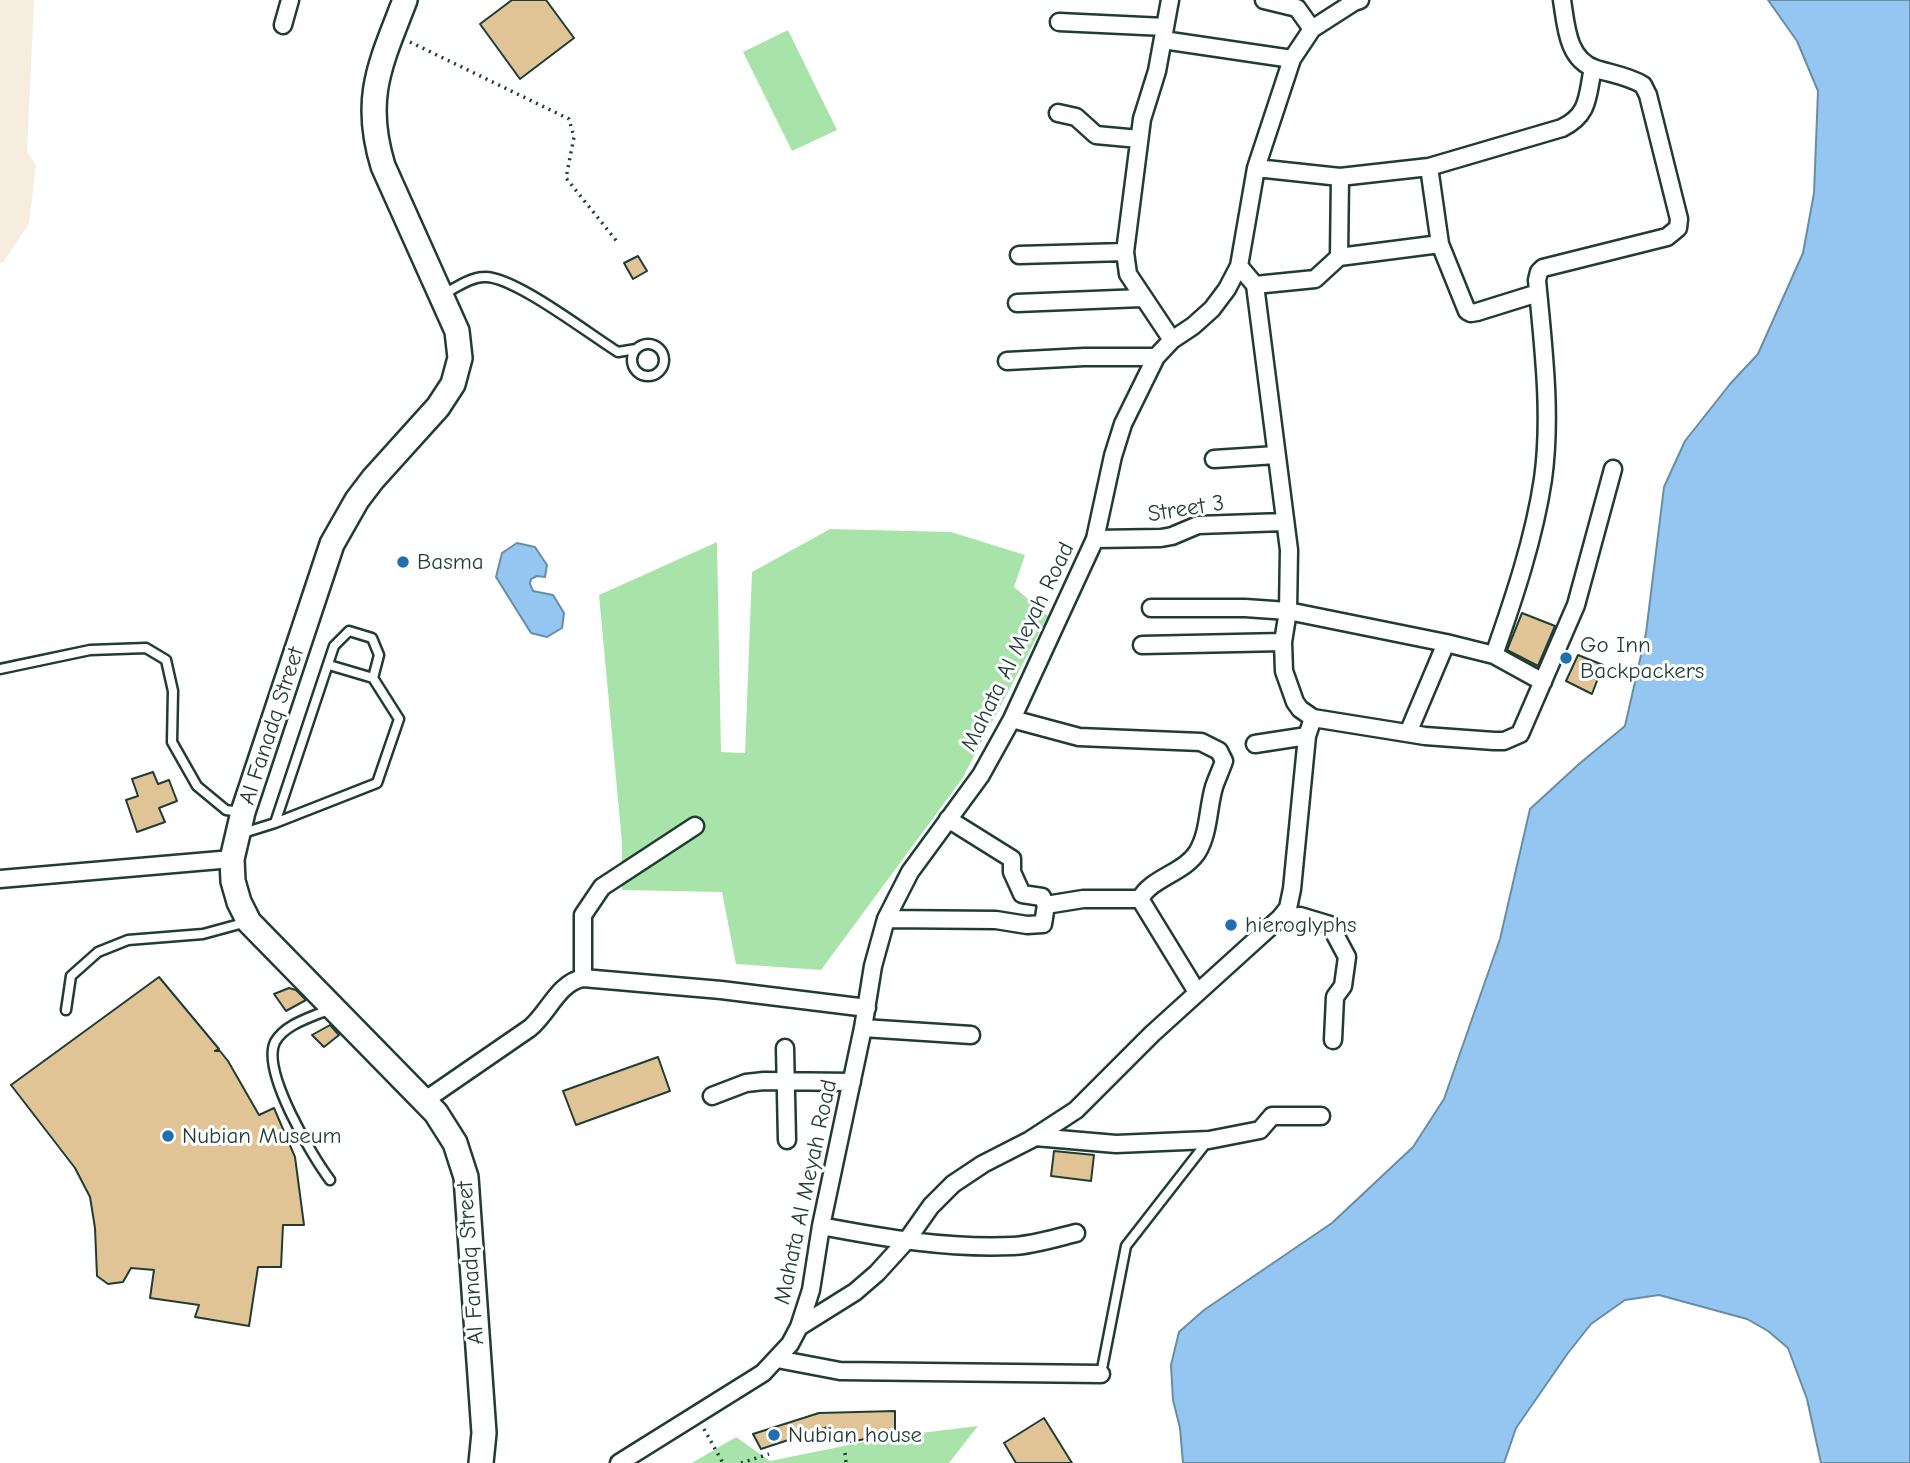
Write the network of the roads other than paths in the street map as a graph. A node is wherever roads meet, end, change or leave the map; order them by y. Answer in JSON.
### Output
{"nodes":[{"id":1,"x":290,"y":0,"type":"edge"},
{"id":2,"x":405,"y":0,"type":"edge"},
{"id":3,"x":1170,"y":0,"type":"edge"},
{"id":4,"x":1264,"y":0,"type":"edge"},
{"id":5,"x":1360,"y":0,"type":"edge"},
{"id":6,"x":1562,"y":0,"type":"edge"},
{"id":7,"x":1059,"y":22,"type":"dead end"},
{"id":8,"x":283,"y":25,"type":"dead end"},
{"id":9,"x":1312,"y":29,"type":"junction"},
{"id":10,"x":1164,"y":33,"type":"junction"},
{"id":11,"x":1292,"y":60,"type":"junction"},
{"id":12,"x":1593,"y":68,"type":"junction"},
{"id":13,"x":1058,"y":113,"type":"dead end"},
{"id":14,"x":1139,"y":139,"type":"junction"},
{"id":15,"x":1429,"y":167,"type":"junction"},
{"id":16,"x":1256,"y":169,"type":"junction"},
{"id":17,"x":1340,"y":177,"type":"junction"},
{"id":18,"x":1440,"y":244,"type":"junction"},
{"id":19,"x":1125,"y":252,"type":"junction"},
{"id":20,"x":1019,"y":255,"type":"dead end"},
{"id":21,"x":1339,"y":257,"type":"junction"},
{"id":22,"x":1239,"y":266,"type":"junction"},
{"id":23,"x":1255,"y":285,"type":"junction"},
{"id":24,"x":1538,"y":293,"type":"junction"},
{"id":25,"x":441,"y":295,"type":"junction"},
{"id":26,"x":1142,"y":298,"type":"junction"},
{"id":27,"x":1017,"y":303,"type":"dead end"},
{"id":28,"x":1172,"y":340,"type":"junction"},
{"id":29,"x":636,"y":349,"type":"junction"},
{"id":30,"x":1156,"y":357,"type":"junction"},
{"id":31,"x":1007,"y":361,"type":"dead end"},
{"id":32,"x":1276,"y":455,"type":"junction"},
{"id":33,"x":1214,"y":459,"type":"dead end"},
{"id":34,"x":1613,"y":469,"type":"dead end"},
{"id":35,"x":1284,"y":522,"type":"junction"},
{"id":36,"x":1095,"y":539,"type":"junction"},
{"id":37,"x":1151,"y":608,"type":"dead end"},
{"id":38,"x":1288,"y":611,"type":"junction"},
{"id":39,"x":1283,"y":642,"type":"junction"},
{"id":40,"x":1446,"y":643,"type":"junction"},
{"id":41,"x":1142,"y":645,"type":"dead end"},
{"id":42,"x":1494,"y":655,"type":"junction"},
{"id":43,"x":329,"y":665,"type":"junction"},
{"id":44,"x":0,"y":669,"type":"edge"},
{"id":45,"x":373,"y":678,"type":"junction"},
{"id":46,"x":1544,"y":682,"type":"junction"},
{"id":47,"x":1312,"y":718,"type":"junction"},
{"id":48,"x":1012,"y":719,"type":"junction"},
{"id":49,"x":1408,"y":733,"type":"junction"},
{"id":50,"x":1307,"y":736,"type":"junction"},
{"id":51,"x":1255,"y":744,"type":"dead end"},
{"id":52,"x":243,"y":812,"type":"junction"},
{"id":53,"x":948,"y":819,"type":"junction"},
{"id":54,"x":275,"y":823,"type":"junction"},
{"id":55,"x":695,"y":826,"type":"dead end"},
{"id":56,"x":237,"y":835,"type":"junction"},
{"id":57,"x":232,"y":859,"type":"junction"},
{"id":58,"x":0,"y":879,"type":"edge"},
{"id":59,"x":1140,"y":899,"type":"junction"},
{"id":60,"x":1046,"y":905,"type":"junction"},
{"id":61,"x":1280,"y":918,"type":"junction"},
{"id":62,"x":886,"y":919,"type":"junction"},
{"id":63,"x":249,"y":922,"type":"junction"},
{"id":64,"x":583,"y":978,"type":"junction"},
{"id":65,"x":1198,"y":992,"type":"junction"},
{"id":66,"x":333,"y":1008,"type":"junction"},
{"id":67,"x":867,"y":1008,"type":"junction"},
{"id":68,"x":66,"y":1010,"type":"dead end"},
{"id":69,"x":863,"y":1027,"type":"junction"},
{"id":70,"x":971,"y":1035,"type":"dead end"},
{"id":71,"x":1333,"y":1040,"type":"dead end"},
{"id":72,"x":785,"y":1048,"type":"dead end"},
{"id":73,"x":786,"y":1082,"type":"junction"},
{"id":74,"x":852,"y":1082,"type":"junction"},
{"id":75,"x":712,"y":1096,"type":"dead end"},
{"id":76,"x":424,"y":1101,"type":"junction"},
{"id":77,"x":1321,"y":1116,"type":"dead end"},
{"id":78,"x":1035,"y":1137,"type":"junction"},
{"id":79,"x":787,"y":1140,"type":"dead end"},
{"id":80,"x":1209,"y":1140,"type":"junction"},
{"id":81,"x":330,"y":1180,"type":"dead end"},
{"id":82,"x":821,"y":1226,"type":"junction"},
{"id":83,"x":1076,"y":1233,"type":"dead end"},
{"id":84,"x":907,"y":1240,"type":"junction"},
{"id":85,"x":799,"y":1327,"type":"junction"},
{"id":86,"x":777,"y":1359,"type":"junction"},
{"id":87,"x":1101,"y":1374,"type":"joint"},
{"id":88,"x":484,"y":1433,"type":"junction"},
{"id":89,"x":481,"y":1463,"type":"edge"},
{"id":90,"x":495,"y":1463,"type":"edge"},
{"id":91,"x":619,"y":1463,"type":"edge"}],
"edges":[{"from":1,"to":8,"type":"street"},
{"from":2,"to":25,"type":"street","name":"Al Fanadq Street"},
{"from":3,"to":10,"type":"street"},
{"from":4,"to":9,"type":"street"},
{"from":5,"to":9,"type":"street"},
{"from":6,"to":12,"type":"street"},
{"from":7,"to":10,"type":"street"},
{"from":9,"to":11,"type":"street","name":"Mahata Al Meyah Road"},
{"from":10,"to":11,"type":"street"},
{"from":10,"to":14,"type":"street"},
{"from":11,"to":16,"type":"street","name":"Mahata Al Meyah Road"},
{"from":12,"to":15,"type":"street"},
{"from":12,"to":24,"type":"street"},
{"from":13,"to":14,"type":"street"},
{"from":14,"to":19,"type":"street"},
{"from":15,"to":17,"type":"street"},
{"from":15,"to":18,"type":"street"},
{"from":16,"to":17,"type":"street"},
{"from":16,"to":22,"type":"street","name":"Mahata Al Meyah Road"},
{"from":17,"to":21,"type":"street"},
{"from":18,"to":21,"type":"street"},
{"from":18,"to":24,"type":"street"},
{"from":19,"to":20,"type":"street"},
{"from":19,"to":26,"type":"street"},
{"from":21,"to":23,"type":"street"},
{"from":22,"to":23,"type":"street"},
{"from":22,"to":28,"type":"street","name":"Mahata Al Meyah Road"},
{"from":23,"to":32,"type":"street"},
{"from":24,"to":42,"type":"street"},
{"from":25,"to":29,"type":"lane"},
{"from":25,"to":52,"type":"street","name":"Al Fanadq Street"},
{"from":26,"to":27,"type":"street"},
{"from":26,"to":28,"type":"street"},
{"from":28,"to":30,"type":"street","name":"Mahata Al Meyah Road"},
{"from":29,"to":29,"type":"lane"},
{"from":30,"to":31,"type":"street"},
{"from":30,"to":36,"type":"street","name":"Mahata Al Meyah Road"},
{"from":32,"to":33,"type":"street"},
{"from":32,"to":35,"type":"street"},
{"from":34,"to":46,"type":"street"},
{"from":35,"to":36,"type":"street","name":"Street 3"},
{"from":35,"to":38,"type":"street"},
{"from":36,"to":48,"type":"street","name":"Mahata Al Meyah Road"},
{"from":37,"to":38,"type":"street"},
{"from":38,"to":39,"type":"street"},
{"from":38,"to":40,"type":"street"},
{"from":39,"to":41,"type":"street"},
{"from":39,"to":47,"type":"street"},
{"from":40,"to":42,"type":"street"},
{"from":40,"to":49,"type":"street"},
{"from":42,"to":46,"type":"street"},
{"from":43,"to":45,"type":"lane"},
{"from":43,"to":45,"type":"lane"},
{"from":43,"to":54,"type":"lane"},
{"from":44,"to":52,"type":"lane"},
{"from":45,"to":54,"type":"lane"},
{"from":46,"to":49,"type":"street"},
{"from":47,"to":49,"type":"street"},
{"from":47,"to":50,"type":"street"},
{"from":48,"to":53,"type":"street","name":"Mahata Al Meyah Road"},
{"from":48,"to":59,"type":"street"},
{"from":50,"to":51,"type":"street"},
{"from":50,"to":61,"type":"street"},
{"from":52,"to":56,"type":"street","name":"Al Fanadq Street"},
{"from":53,"to":60,"type":"street"},
{"from":53,"to":62,"type":"street","name":"Mahata Al Meyah Road"},
{"from":54,"to":56,"type":"lane"},
{"from":55,"to":64,"type":"street"},
{"from":56,"to":57,"type":"street","name":"Al Fanadq Street"},
{"from":57,"to":58,"type":"street"},
{"from":57,"to":63,"type":"street","name":"Al Fanadq Street"},
{"from":59,"to":60,"type":"street"},
{"from":59,"to":65,"type":"street"},
{"from":60,"to":62,"type":"street"},
{"from":61,"to":65,"type":"street"},
{"from":61,"to":71,"type":"street"},
{"from":62,"to":67,"type":"street","name":"Mahata Al Meyah Road"},
{"from":63,"to":66,"type":"street","name":"Al Fanadq Street"},
{"from":63,"to":68,"type":"lane"},
{"from":64,"to":67,"type":"street"},
{"from":64,"to":76,"type":"street"},
{"from":65,"to":78,"type":"street"},
{"from":66,"to":76,"type":"street","name":"Al Fanadq Street"},
{"from":66,"to":81,"type":"lane"},
{"from":67,"to":69,"type":"street","name":"Mahata Al Meyah Road"},
{"from":69,"to":70,"type":"street"},
{"from":69,"to":74,"type":"street","name":"Mahata Al Meyah Road"},
{"from":72,"to":73,"type":"street"},
{"from":73,"to":74,"type":"street"},
{"from":73,"to":75,"type":"street"},
{"from":73,"to":79,"type":"street"},
{"from":74,"to":82,"type":"street","name":"Mahata Al Meyah Road"},
{"from":76,"to":88,"type":"street","name":"Al Fanadq Street"},
{"from":77,"to":80,"type":"street"},
{"from":78,"to":80,"type":"street"},
{"from":78,"to":84,"type":"street"},
{"from":80,"to":87,"type":"lane"},
{"from":82,"to":84,"type":"street"},
{"from":82,"to":85,"type":"street","name":"Mahata Al Meyah Road"},
{"from":83,"to":84,"type":"street"},
{"from":84,"to":85,"type":"street"},
{"from":85,"to":86,"type":"street","name":"Mahata Al Meyah Road"},
{"from":86,"to":87,"type":"street"},
{"from":86,"to":91,"type":"street","name":"Mahata Al Meyah Road"},
{"from":88,"to":89,"type":"street","name":"Al Fanadq Street"},
{"from":88,"to":90,"type":"street","name":"Al Fanadq Street"}]}
